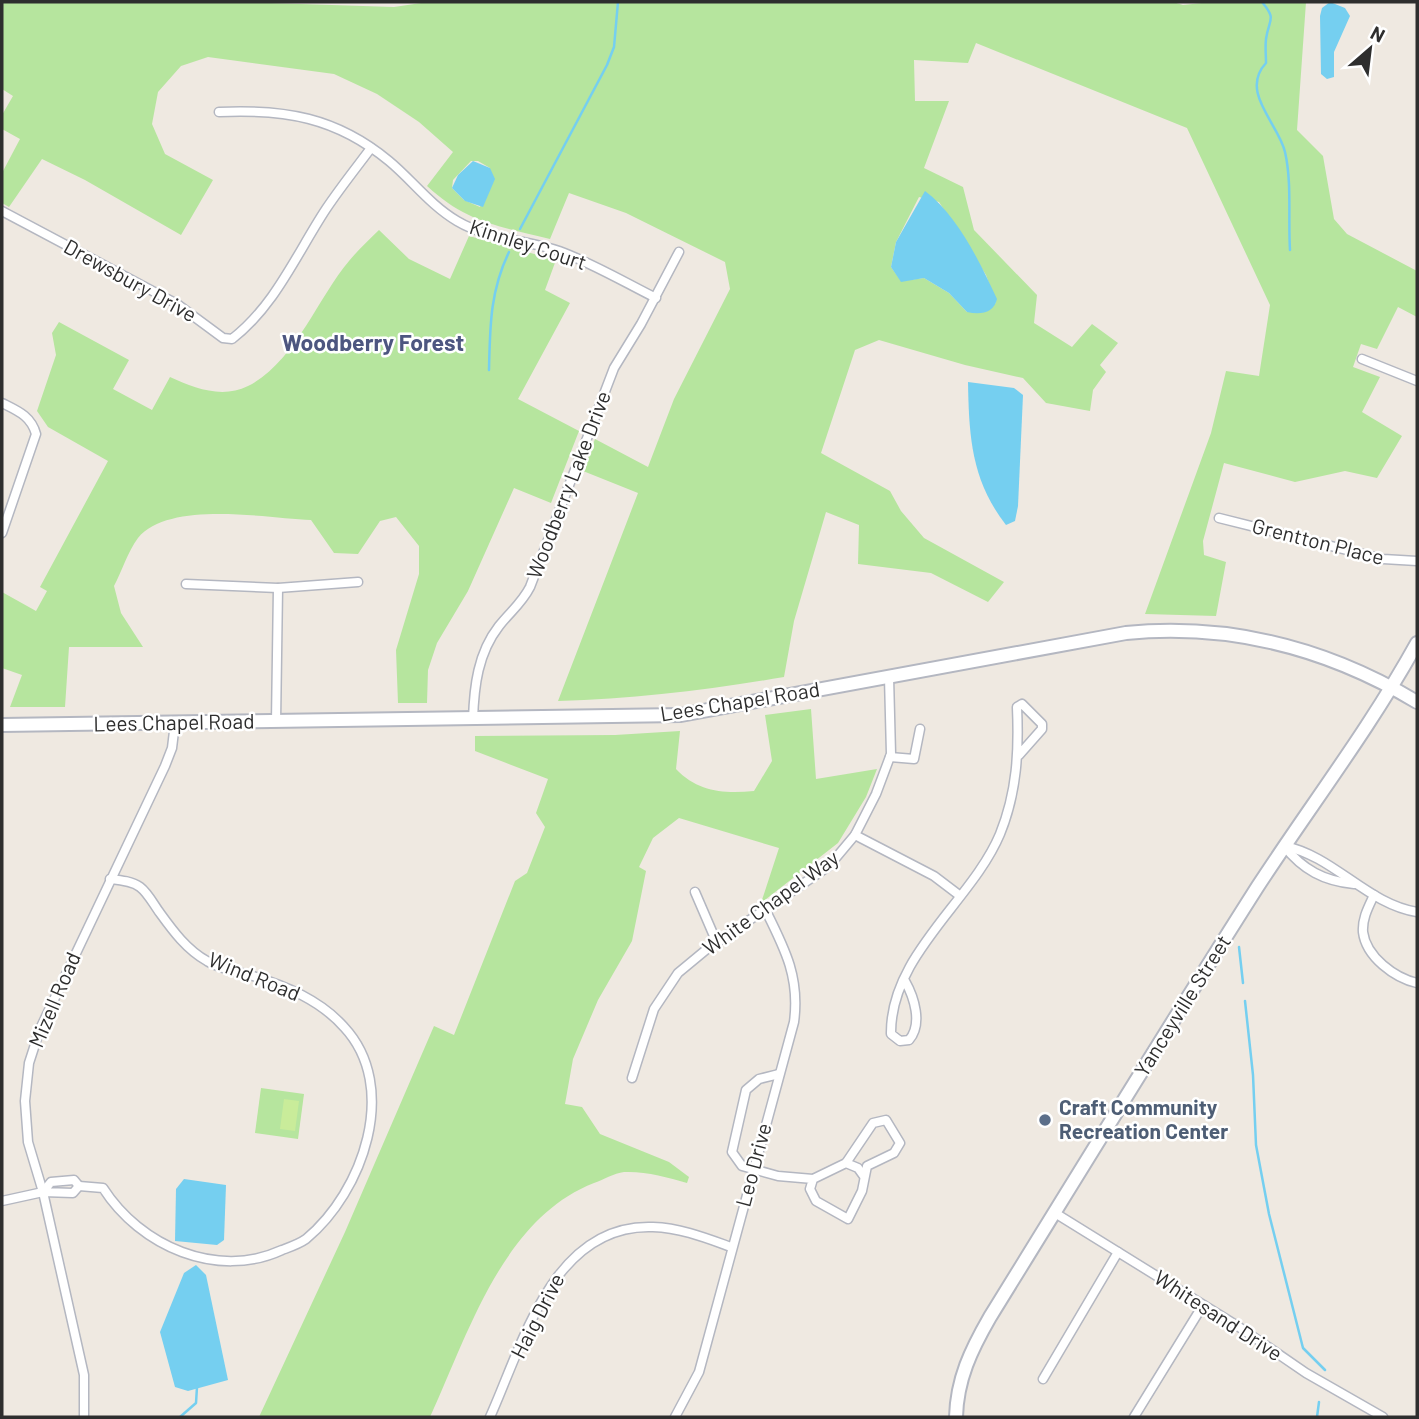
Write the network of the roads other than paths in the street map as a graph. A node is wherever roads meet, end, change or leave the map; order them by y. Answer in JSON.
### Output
{"nodes":[{"id":1,"x":219,"y":112,"type":"dead end"},
{"id":2,"x":371,"y":148,"type":"junction"},
{"id":3,"x":2,"y":211,"type":"edge"},
{"id":4,"x":679,"y":252,"type":"dead end"},
{"id":5,"x":656,"y":298,"type":"junction"},
{"id":6,"x":1362,"y":359,"type":"dead end"},
{"id":7,"x":1417,"y":381,"type":"edge"},
{"id":8,"x":2,"y":403,"type":"edge"},
{"id":9,"x":1219,"y":518,"type":"dead end"},
{"id":10,"x":2,"y":533,"type":"edge"},
{"id":11,"x":1417,"y":561,"type":"edge"},
{"id":12,"x":358,"y":582,"type":"dead end"},
{"id":13,"x":186,"y":584,"type":"dead end"},
{"id":14,"x":278,"y":588,"type":"junction"},
{"id":15,"x":1417,"y":643,"type":"edge"},
{"id":16,"x":889,"y":677,"type":"junction"},
{"id":17,"x":1391,"y":687,"type":"junction"},
{"id":18,"x":1417,"y":702,"type":"edge"},
{"id":19,"x":473,"y":720,"type":"junction"},
{"id":20,"x":276,"y":722,"type":"junction"},
{"id":21,"x":175,"y":723,"type":"junction"},
{"id":22,"x":2,"y":725,"type":"edge"},
{"id":23,"x":920,"y":729,"type":"dead end"},
{"id":24,"x":1018,"y":755,"type":"junction"},
{"id":25,"x":890,"y":757,"type":"junction"},
{"id":26,"x":855,"y":835,"type":"junction"},
{"id":27,"x":1284,"y":846,"type":"junction"},
{"id":28,"x":1324,"y":863,"type":"junction"},
{"id":29,"x":1317,"y":874,"type":"junction"},
{"id":30,"x":110,"y":879,"type":"junction"},
{"id":31,"x":1357,"y":884,"type":"junction"},
{"id":32,"x":695,"y":892,"type":"dead end"},
{"id":33,"x":959,"y":895,"type":"junction"},
{"id":34,"x":1374,"y":895,"type":"junction"},
{"id":35,"x":766,"y":911,"type":"junction"},
{"id":36,"x":1417,"y":912,"type":"edge"},
{"id":37,"x":717,"y":943,"type":"junction"},
{"id":38,"x":905,"y":981,"type":"junction"},
{"id":39,"x":1417,"y":984,"type":"edge"},
{"id":40,"x":779,"y":1074,"type":"junction"},
{"id":41,"x":632,"y":1078,"type":"dead end"},
{"id":42,"x":846,"y":1163,"type":"junction"},
{"id":43,"x":753,"y":1169,"type":"junction"},
{"id":44,"x":863,"y":1175,"type":"junction"},
{"id":45,"x":813,"y":1179,"type":"junction"},
{"id":46,"x":79,"y":1186,"type":"junction"},
{"id":47,"x":43,"y":1192,"type":"junction"},
{"id":48,"x":2,"y":1201,"type":"edge"},
{"id":49,"x":1055,"y":1213,"type":"junction"},
{"id":50,"x":731,"y":1247,"type":"junction"},
{"id":51,"x":1118,"y":1252,"type":"junction"},
{"id":52,"x":1203,"y":1305,"type":"junction"},
{"id":53,"x":1043,"y":1379,"type":"dead end"},
{"id":54,"x":85,"y":1417,"type":"edge"},
{"id":55,"x":490,"y":1417,"type":"edge"},
{"id":56,"x":675,"y":1417,"type":"edge"},
{"id":57,"x":956,"y":1417,"type":"edge"},
{"id":58,"x":1134,"y":1417,"type":"edge"},
{"id":59,"x":1383,"y":1417,"type":"edge"}],
"edges":[{"from":1,"to":2,"type":"street","name":"Kinnley Court"},
{"from":2,"to":3,"type":"street","name":"Drewsbury Drive"},
{"from":2,"to":5,"type":"street","name":"Kinnley Court"},
{"from":4,"to":5,"type":"street","name":"Woodberry Lake Drive"},
{"from":5,"to":19,"type":"street","name":"Woodberry Lake Drive"},
{"from":6,"to":7,"type":"street"},
{"from":8,"to":10,"type":"street"},
{"from":9,"to":11,"type":"street","name":"Grentton Place"},
{"from":12,"to":14,"type":"street"},
{"from":13,"to":14,"type":"street"},
{"from":14,"to":20,"type":"street"},
{"from":15,"to":17,"type":"main road","name":"Yanceyville Street"},
{"from":16,"to":17,"type":"main road","name":"Lees Chapel Road"},
{"from":16,"to":19,"type":"main road","name":"Lees Chapel Road"},
{"from":16,"to":25,"type":"street","name":"White Chapel Way"},
{"from":17,"to":18,"type":"main road","name":"Lees Chapel Road"},
{"from":17,"to":27,"type":"main road","name":"Yanceyville Street"},
{"from":19,"to":20,"type":"main road","name":"Lees Chapel Road"},
{"from":20,"to":21,"type":"main road","name":"Lees Chapel Road"},
{"from":21,"to":22,"type":"main road","name":"Lees Chapel Road"},
{"from":21,"to":30,"type":"street","name":"Mizell Road"},
{"from":23,"to":25,"type":"street"},
{"from":24,"to":24,"type":"street"},
{"from":24,"to":33,"type":"street"},
{"from":25,"to":26,"type":"street","name":"White Chapel Way"},
{"from":26,"to":33,"type":"street"},
{"from":26,"to":35,"type":"street","name":"White Chapel Way"},
{"from":27,"to":28,"type":"street"},
{"from":27,"to":29,"type":"street"},
{"from":27,"to":49,"type":"main road","name":"Yanceyville Street"},
{"from":28,"to":29,"type":"street"},
{"from":28,"to":31,"type":"street"},
{"from":29,"to":31,"type":"street"},
{"from":30,"to":46,"type":"street","name":"Wind Road"},
{"from":30,"to":47,"type":"street","name":"Mizell Road"},
{"from":31,"to":34,"type":"street"},
{"from":32,"to":37,"type":"street"},
{"from":33,"to":38,"type":"street"},
{"from":34,"to":36,"type":"street"},
{"from":34,"to":39,"type":"street"},
{"from":35,"to":37,"type":"street","name":"White Chapel Way"},
{"from":35,"to":40,"type":"street","name":"Leo Drive"},
{"from":37,"to":41,"type":"street","name":"White Chapel Way"},
{"from":38,"to":38,"type":"street"},
{"from":40,"to":43,"type":"street","name":"Leo Drive"},
{"from":40,"to":43,"type":"street"},
{"from":42,"to":44,"type":"street"},
{"from":42,"to":44,"type":"street"},
{"from":42,"to":45,"type":"street"},
{"from":43,"to":45,"type":"street"},
{"from":43,"to":50,"type":"street","name":"Leo Drive"},
{"from":44,"to":45,"type":"street"},
{"from":46,"to":47,"type":"street","name":"Wind Road"},
{"from":46,"to":47,"type":"street","name":"Wind Road"},
{"from":47,"to":48,"type":"street","name":"Wind Road"},
{"from":47,"to":54,"type":"street","name":"Mizell Road"},
{"from":49,"to":51,"type":"street","name":"Whitesand Drive"},
{"from":49,"to":57,"type":"main road","name":"Yanceyville Street"},
{"from":50,"to":55,"type":"street","name":"Haig Drive"},
{"from":50,"to":56,"type":"street","name":"Leo Drive"},
{"from":51,"to":52,"type":"street","name":"Whitesand Drive"},
{"from":51,"to":53,"type":"street"},
{"from":52,"to":58,"type":"street"},
{"from":52,"to":59,"type":"street","name":"Whitesand Drive"}]}
